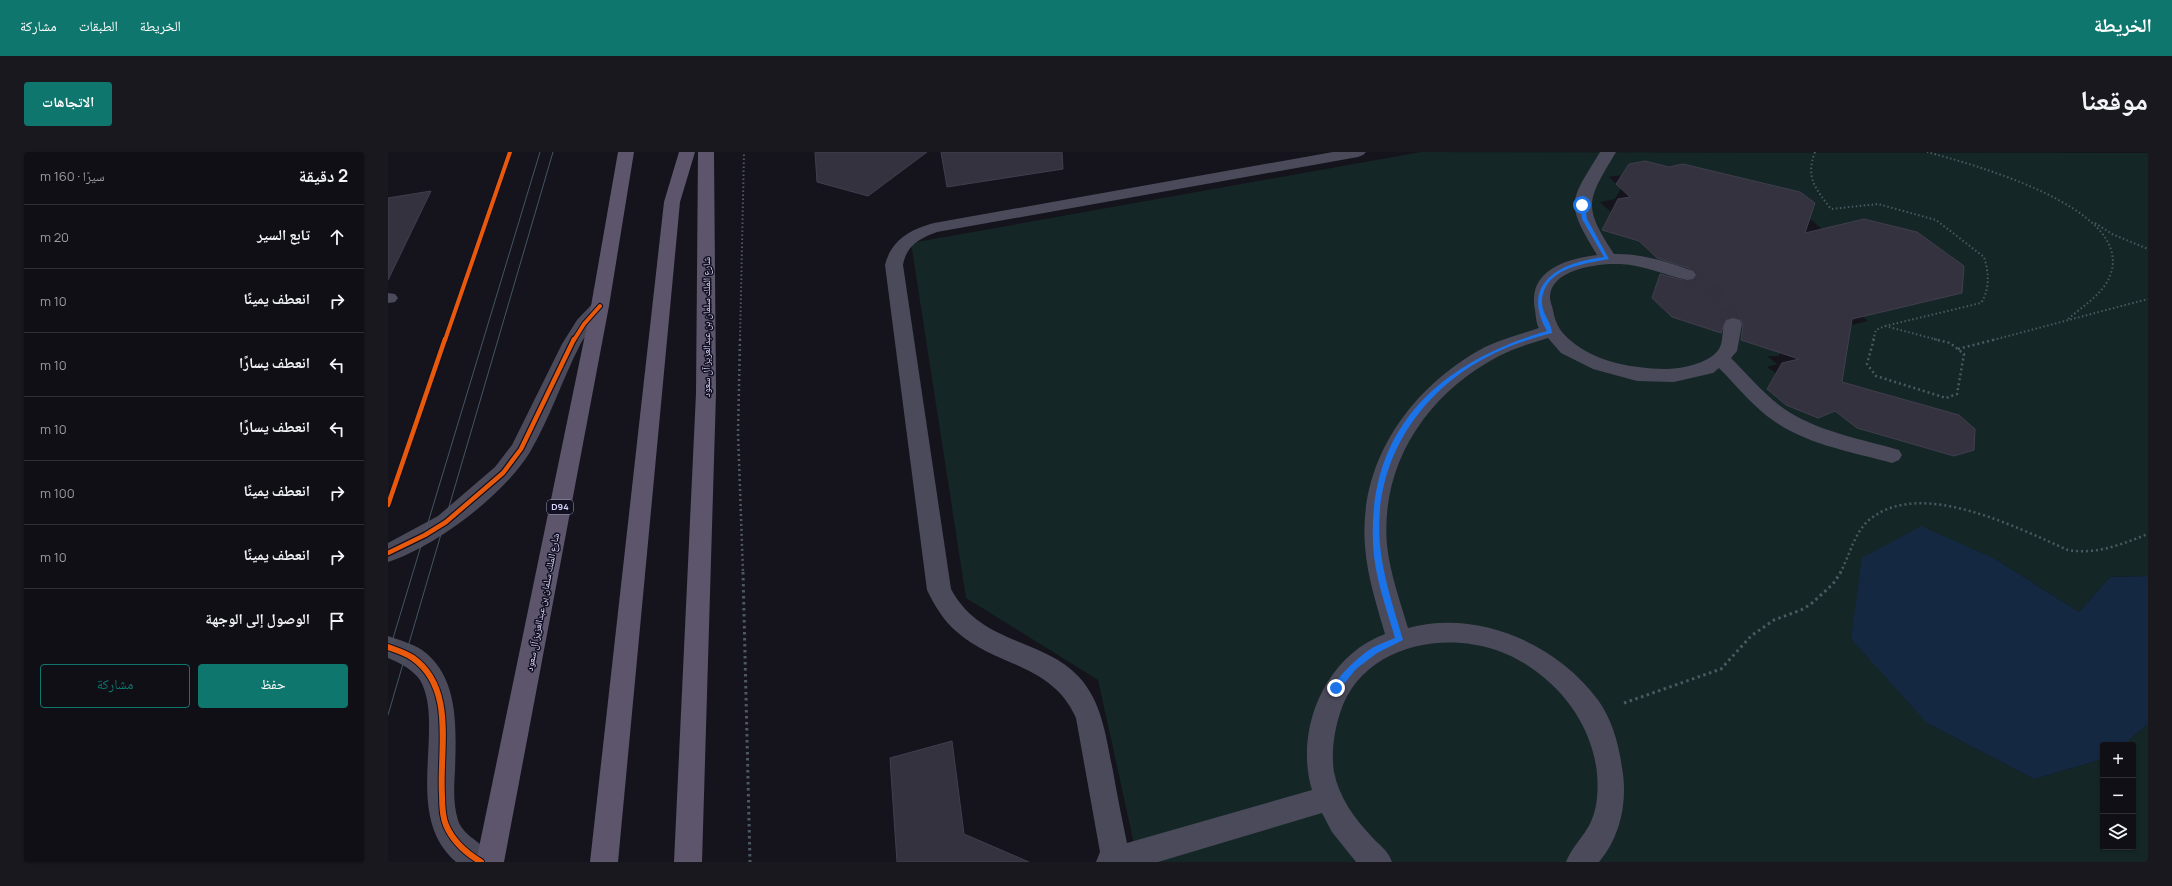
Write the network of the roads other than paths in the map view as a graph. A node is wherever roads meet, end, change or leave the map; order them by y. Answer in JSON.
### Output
{"nodes":[{"id":1,"x":626,"y":152,"type":"edge"},
{"id":2,"x":687,"y":152,"type":"edge"},
{"id":3,"x":706,"y":152,"type":"edge"},
{"id":4,"x":1358,"y":152,"type":"edge"},
{"id":5,"x":1608,"y":152,"type":"edge"},
{"id":6,"x":1608,"y":258,"type":"junction"},
{"id":7,"x":1687,"y":275,"type":"tunnel mouth"},
{"id":8,"x":600,"y":306,"type":"junction"},
{"id":9,"x":1733,"y":324,"type":"tunnel mouth"},
{"id":10,"x":1550,"y":331,"type":"junction"},
{"id":11,"x":1721,"y":359,"type":"junction"},
{"id":12,"x":1892,"y":455,"type":"dead end"},
{"id":13,"x":388,"y":553,"type":"edge"},
{"id":14,"x":1399,"y":640,"type":"junction"},
{"id":15,"x":388,"y":647,"type":"edge"},
{"id":16,"x":1329,"y":798,"type":"junction"},
{"id":17,"x":481,"y":862,"type":"edge"},
{"id":18,"x":490,"y":862,"type":"edge"},
{"id":19,"x":604,"y":862,"type":"edge"},
{"id":20,"x":688,"y":862,"type":"edge"},
{"id":21,"x":1114,"y":862,"type":"edge"},
{"id":22,"x":1378,"y":862,"type":"edge"},
{"id":23,"x":1580,"y":862,"type":"edge"}],
"edges":[{"from":1,"to":8,"type":"main road","name":"شارع الملك سلمان بن عبدالعزيز آل سعود","number":"D94"},
{"from":2,"to":19,"type":"main road"},
{"from":3,"to":20,"type":"main road","name":"شارع الملك سلمان بن عبدالعزيز آل سعود"},
{"from":4,"to":21,"type":"street"},
{"from":5,"to":6,"type":"street"},
{"from":6,"to":7,"type":"street"},
{"from":6,"to":10,"type":"street"},
{"from":8,"to":13,"type":"street"},
{"from":8,"to":18,"type":"main road","name":"شارع الملك سلمان بن عبدالعزيز آل سعود","number":"D94"},
{"from":9,"to":11,"type":"street"},
{"from":10,"to":11,"type":"street"},
{"from":10,"to":14,"type":"street"},
{"from":11,"to":12,"type":"street"},
{"from":14,"to":16,"type":"street"},
{"from":14,"to":23,"type":"street"},
{"from":15,"to":17,"type":"street"},
{"from":16,"to":21,"type":"street"},
{"from":16,"to":22,"type":"street"}]}
